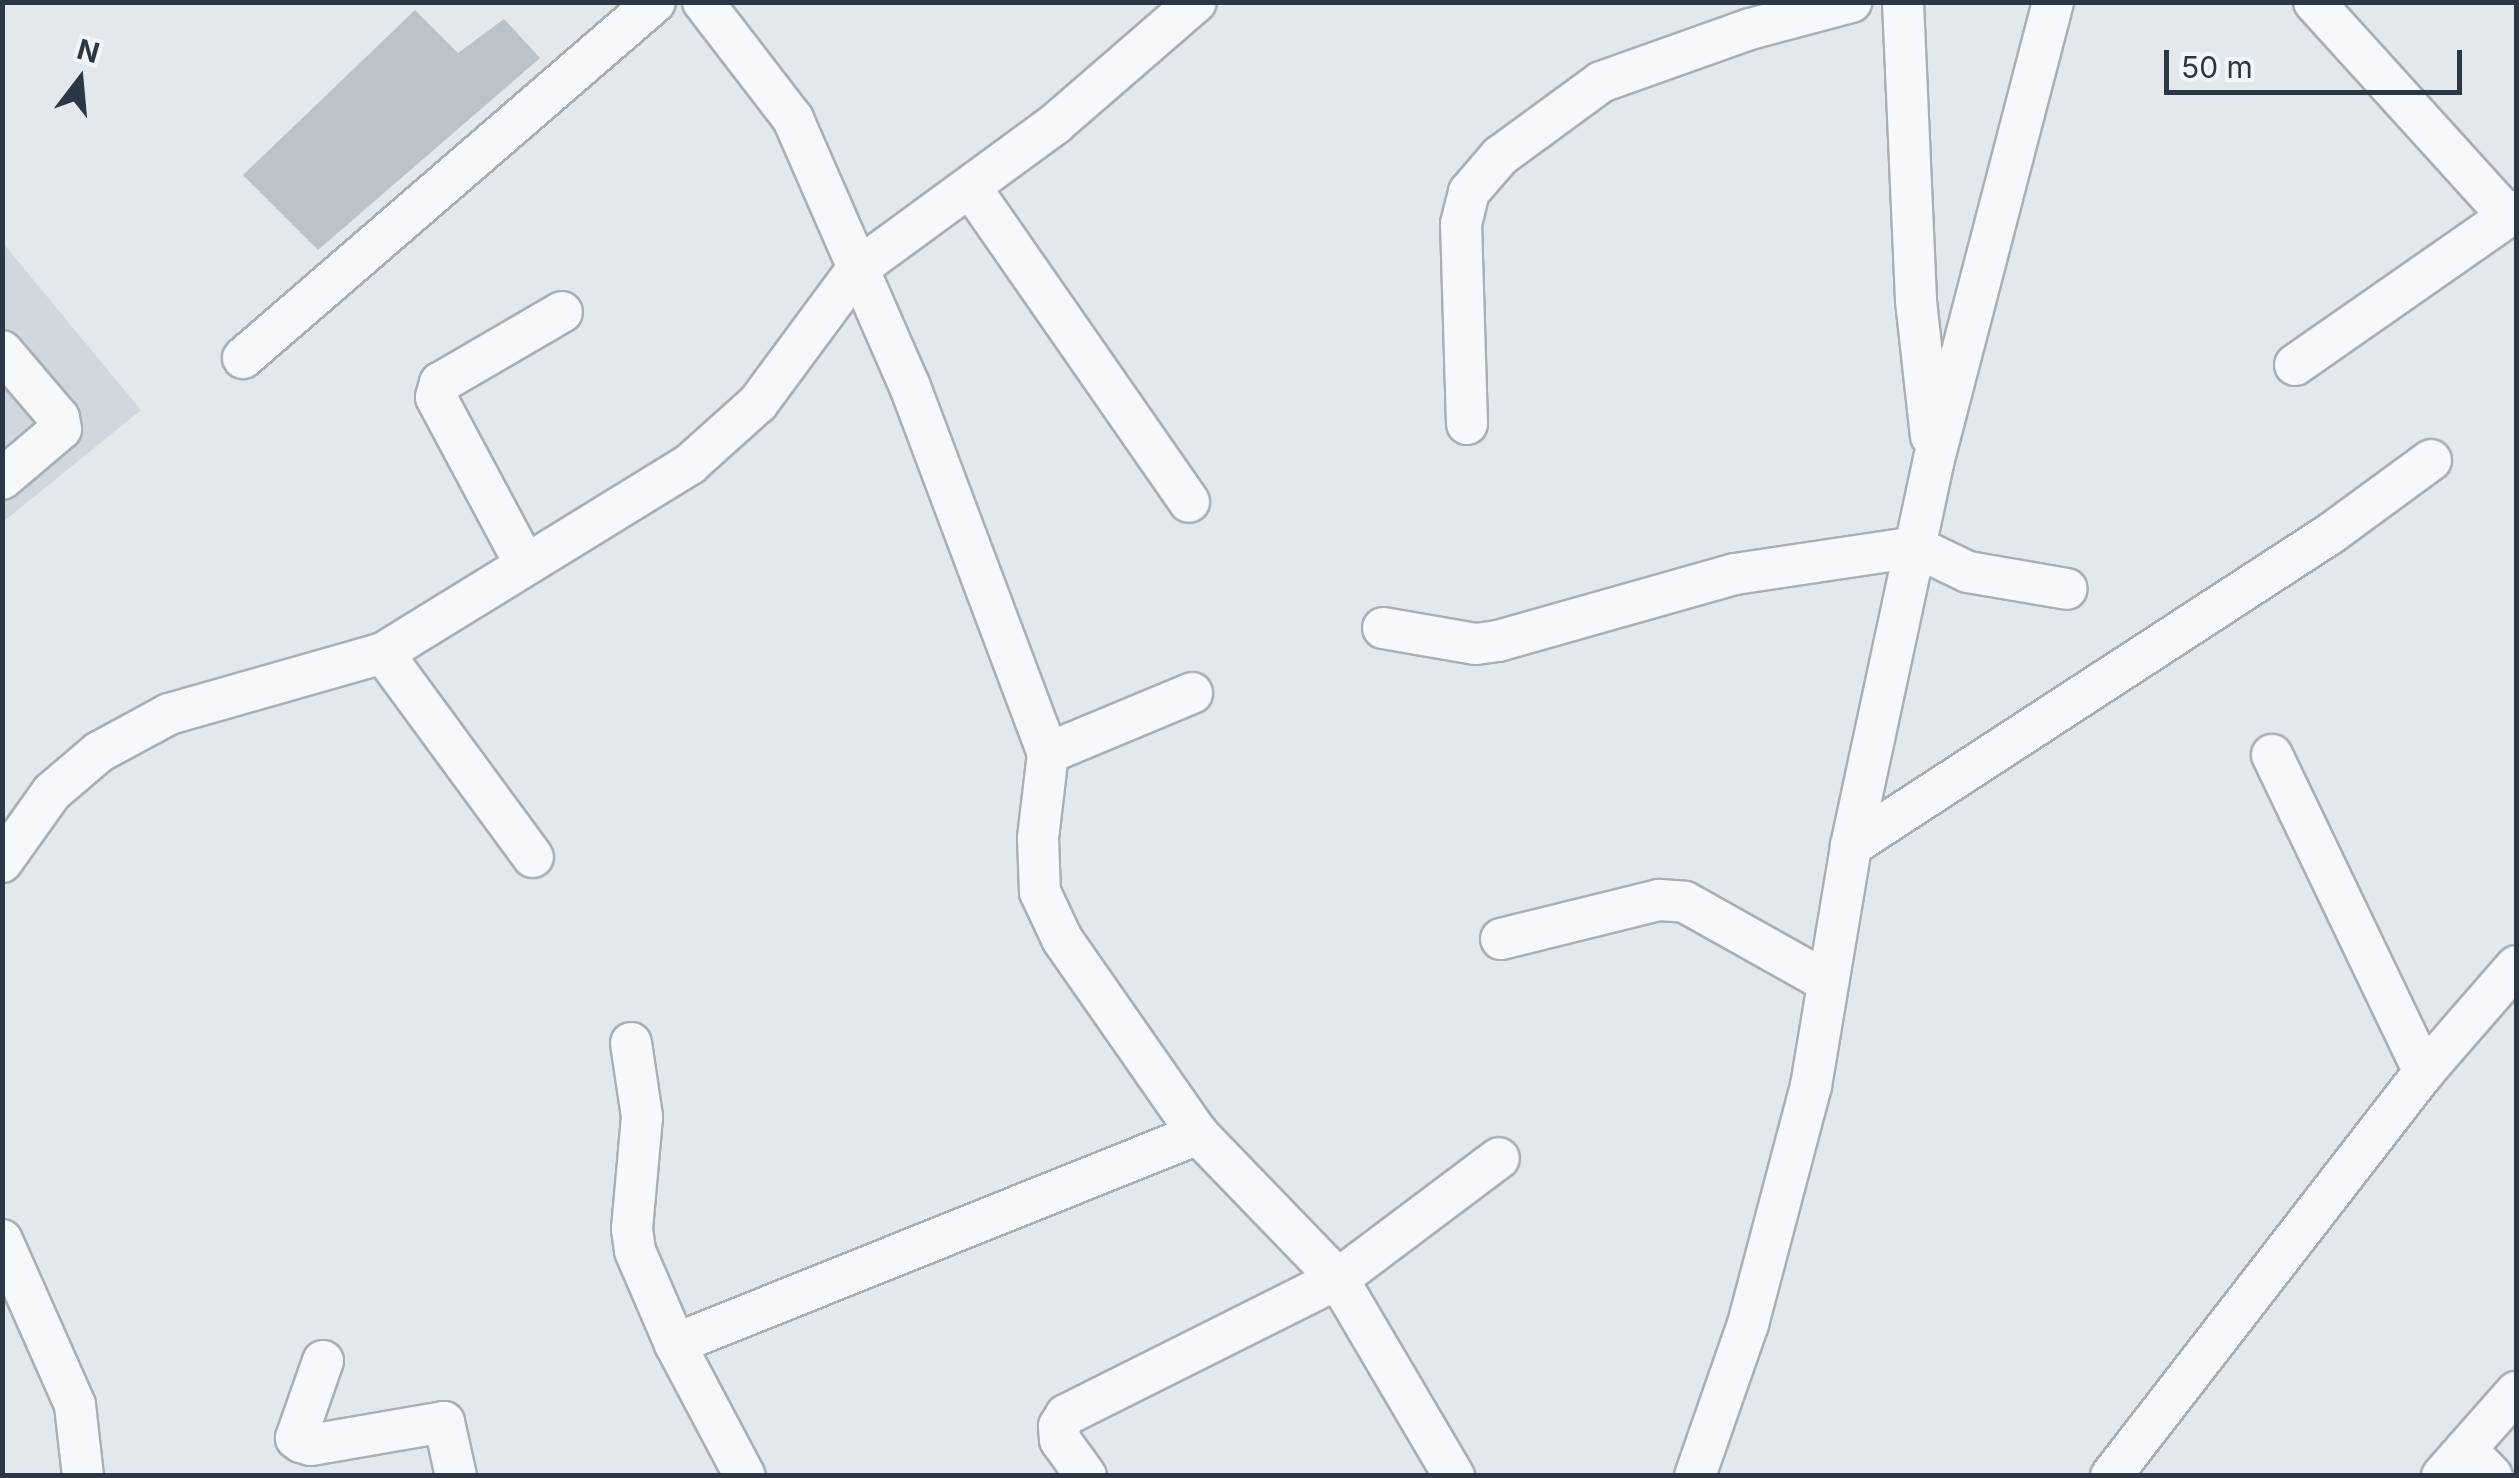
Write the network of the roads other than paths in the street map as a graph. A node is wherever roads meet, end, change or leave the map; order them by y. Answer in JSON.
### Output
{"nodes":[{"id":1,"x":656,"y":2,"type":"edge"},
{"id":2,"x":703,"y":2,"type":"edge"},
{"id":3,"x":1196,"y":2,"type":"edge"},
{"id":4,"x":1851,"y":2,"type":"edge"},
{"id":5,"x":1904,"y":2,"type":"edge"},
{"id":6,"x":2053,"y":2,"type":"edge"},
{"id":7,"x":2314,"y":2,"type":"edge"},
{"id":8,"x":971,"y":188,"type":"junction"},
{"id":9,"x":2513,"y":214,"type":"edge"},
{"id":10,"x":858,"y":270,"type":"junction"},
{"id":11,"x":562,"y":312,"type":"dead end"},
{"id":12,"x":2,"y":351,"type":"edge"},
{"id":13,"x":244,"y":358,"type":"dead end"},
{"id":14,"x":2295,"y":365,"type":"dead end"},
{"id":15,"x":1466,"y":424,"type":"dead end"},
{"id":16,"x":1934,"y":459,"type":"junction"},
{"id":17,"x":2431,"y":460,"type":"dead end"},
{"id":18,"x":2,"y":479,"type":"edge"},
{"id":19,"x":1189,"y":502,"type":"dead end"},
{"id":20,"x":1916,"y":547,"type":"junction"},
{"id":21,"x":525,"y":564,"type":"junction"},
{"id":22,"x":2067,"y":589,"type":"dead end"},
{"id":23,"x":1383,"y":628,"type":"dead end"},
{"id":24,"x":383,"y":653,"type":"junction"},
{"id":25,"x":1192,"y":693,"type":"dead end"},
{"id":26,"x":1048,"y":753,"type":"junction"},
{"id":27,"x":2272,"y":755,"type":"dead end"},
{"id":28,"x":1851,"y":846,"type":"junction"},
{"id":29,"x":533,"y":857,"type":"dead end"},
{"id":30,"x":2,"y":862,"type":"edge"},
{"id":31,"x":1501,"y":940,"type":"dead end"},
{"id":32,"x":2516,"y":966,"type":"edge"},
{"id":33,"x":1826,"y":981,"type":"junction"},
{"id":34,"x":631,"y":1043,"type":"dead end"},
{"id":35,"x":2424,"y":1072,"type":"junction"},
{"id":36,"x":1198,"y":1134,"type":"junction"},
{"id":37,"x":1499,"y":1158,"type":"dead end"},
{"id":38,"x":2,"y":1240,"type":"edge"},
{"id":39,"x":1338,"y":1280,"type":"junction"},
{"id":40,"x":675,"y":1344,"type":"junction"},
{"id":41,"x":324,"y":1361,"type":"dead end"},
{"id":42,"x":2516,"y":1392,"type":"edge"},
{"id":43,"x":2467,"y":1466,"type":"edge"},
{"id":44,"x":83,"y":1476,"type":"edge"},
{"id":45,"x":456,"y":1476,"type":"edge"},
{"id":46,"x":745,"y":1476,"type":"edge"},
{"id":47,"x":1086,"y":1476,"type":"edge"},
{"id":48,"x":1454,"y":1476,"type":"edge"},
{"id":49,"x":1695,"y":1476,"type":"edge"},
{"id":50,"x":2111,"y":1476,"type":"edge"}],
"edges":[{"from":1,"to":13,"type":"street"},
{"from":2,"to":10,"type":"street"},
{"from":3,"to":8,"type":"street"},
{"from":4,"to":15,"type":"street"},
{"from":5,"to":16,"type":"street"},
{"from":6,"to":16,"type":"street"},
{"from":7,"to":9,"type":"street"},
{"from":8,"to":10,"type":"street"},
{"from":8,"to":19,"type":"street"},
{"from":9,"to":14,"type":"street"},
{"from":10,"to":21,"type":"street"},
{"from":10,"to":26,"type":"street"},
{"from":11,"to":21,"type":"street"},
{"from":12,"to":18,"type":"street"},
{"from":16,"to":20,"type":"street"},
{"from":17,"to":28,"type":"street"},
{"from":20,"to":22,"type":"street"},
{"from":20,"to":23,"type":"street"},
{"from":20,"to":28,"type":"street"},
{"from":21,"to":24,"type":"street"},
{"from":24,"to":29,"type":"street"},
{"from":24,"to":30,"type":"street"},
{"from":25,"to":26,"type":"street"},
{"from":26,"to":36,"type":"street"},
{"from":27,"to":35,"type":"street"},
{"from":28,"to":33,"type":"street"},
{"from":31,"to":33,"type":"street"},
{"from":32,"to":35,"type":"street"},
{"from":33,"to":49,"type":"street"},
{"from":34,"to":40,"type":"street"},
{"from":35,"to":50,"type":"street"},
{"from":36,"to":39,"type":"street"},
{"from":36,"to":40,"type":"street"},
{"from":37,"to":39,"type":"street"},
{"from":38,"to":44,"type":"street"},
{"from":39,"to":47,"type":"street"},
{"from":39,"to":48,"type":"street"},
{"from":40,"to":46,"type":"street"},
{"from":41,"to":45,"type":"street"},
{"from":42,"to":43,"type":"street"}]}
